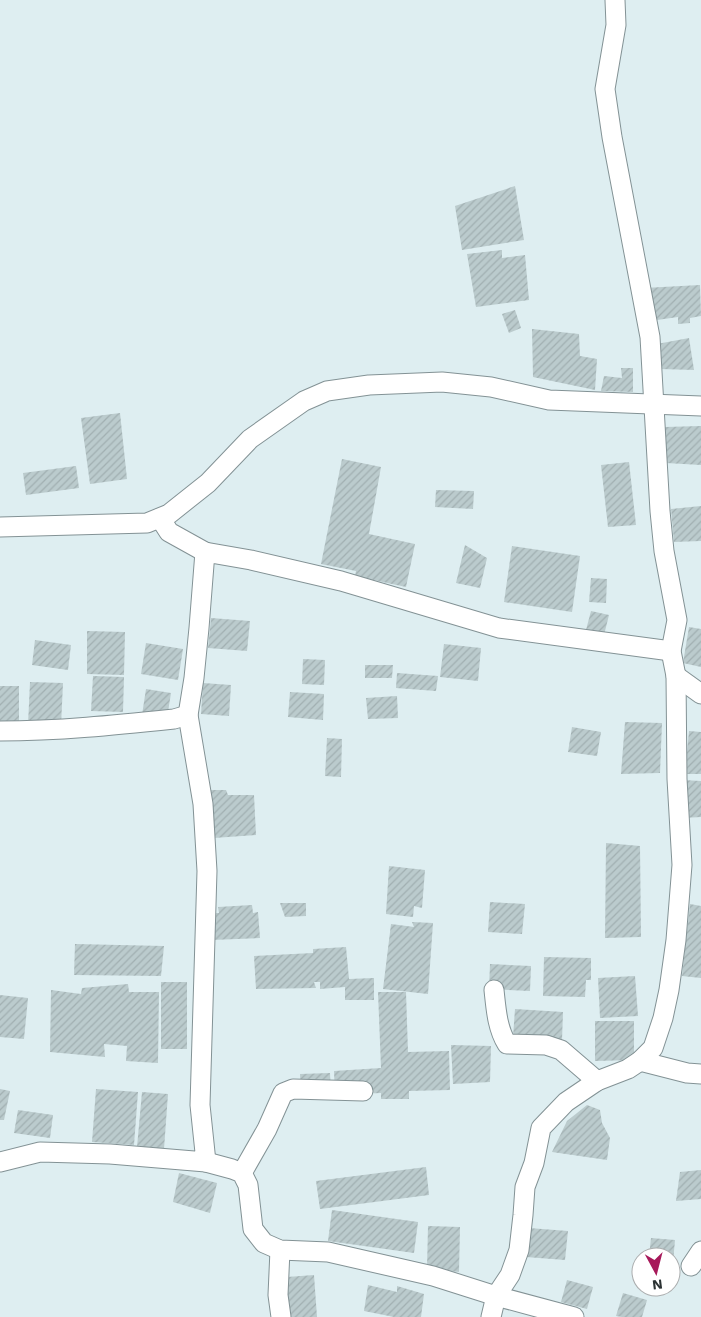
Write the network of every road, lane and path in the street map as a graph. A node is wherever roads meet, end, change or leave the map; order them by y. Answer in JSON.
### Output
{"nodes":[{"id":1,"x":615,"y":0,"type":"edge"},
{"id":2,"x":654,"y":404,"type":"junction"},
{"id":3,"x":701,"y":406,"type":"edge"},
{"id":4,"x":160,"y":518,"type":"junction"},
{"id":5,"x":0,"y":527,"type":"edge"},
{"id":6,"x":205,"y":552,"type":"junction"},
{"id":7,"x":671,"y":651,"type":"junction"},
{"id":8,"x":676,"y":676,"type":"junction"},
{"id":9,"x":701,"y":694,"type":"edge"},
{"id":10,"x":188,"y":715,"type":"junction"},
{"id":11,"x":0,"y":731,"type":"edge"},
{"id":12,"x":494,"y":990,"type":"dead end"},
{"id":13,"x":640,"y":1061,"type":"junction"},
{"id":14,"x":701,"y":1074,"type":"edge"},
{"id":15,"x":597,"y":1081,"type":"junction"},
{"id":16,"x":363,"y":1091,"type":"dead end"},
{"id":17,"x":0,"y":1162,"type":"edge"},
{"id":18,"x":206,"y":1162,"type":"junction"},
{"id":19,"x":242,"y":1173,"type":"junction"},
{"id":20,"x":280,"y":1250,"type":"junction"},
{"id":21,"x":496,"y":1296,"type":"junction"},
{"id":22,"x":281,"y":1317,"type":"edge"},
{"id":23,"x":491,"y":1317,"type":"edge"},
{"id":24,"x":574,"y":1317,"type":"edge"}],
"edges":[{"from":1,"to":2,"type":"street"},
{"from":2,"to":3,"type":"street"},
{"from":2,"to":4,"type":"street"},
{"from":2,"to":7,"type":"street"},
{"from":4,"to":5,"type":"street"},
{"from":4,"to":6,"type":"street"},
{"from":6,"to":7,"type":"street"},
{"from":6,"to":10,"type":"street"},
{"from":7,"to":8,"type":"street"},
{"from":8,"to":9,"type":"street"},
{"from":8,"to":13,"type":"street"},
{"from":10,"to":11,"type":"street"},
{"from":10,"to":18,"type":"street"},
{"from":12,"to":15,"type":"street"},
{"from":13,"to":14,"type":"street"},
{"from":13,"to":15,"type":"street"},
{"from":15,"to":21,"type":"street"},
{"from":16,"to":19,"type":"street"},
{"from":17,"to":18,"type":"street"},
{"from":18,"to":19,"type":"street"},
{"from":19,"to":20,"type":"street"},
{"from":20,"to":21,"type":"street"},
{"from":20,"to":22,"type":"street"},
{"from":21,"to":23,"type":"street"},
{"from":21,"to":24,"type":"street"}]}
